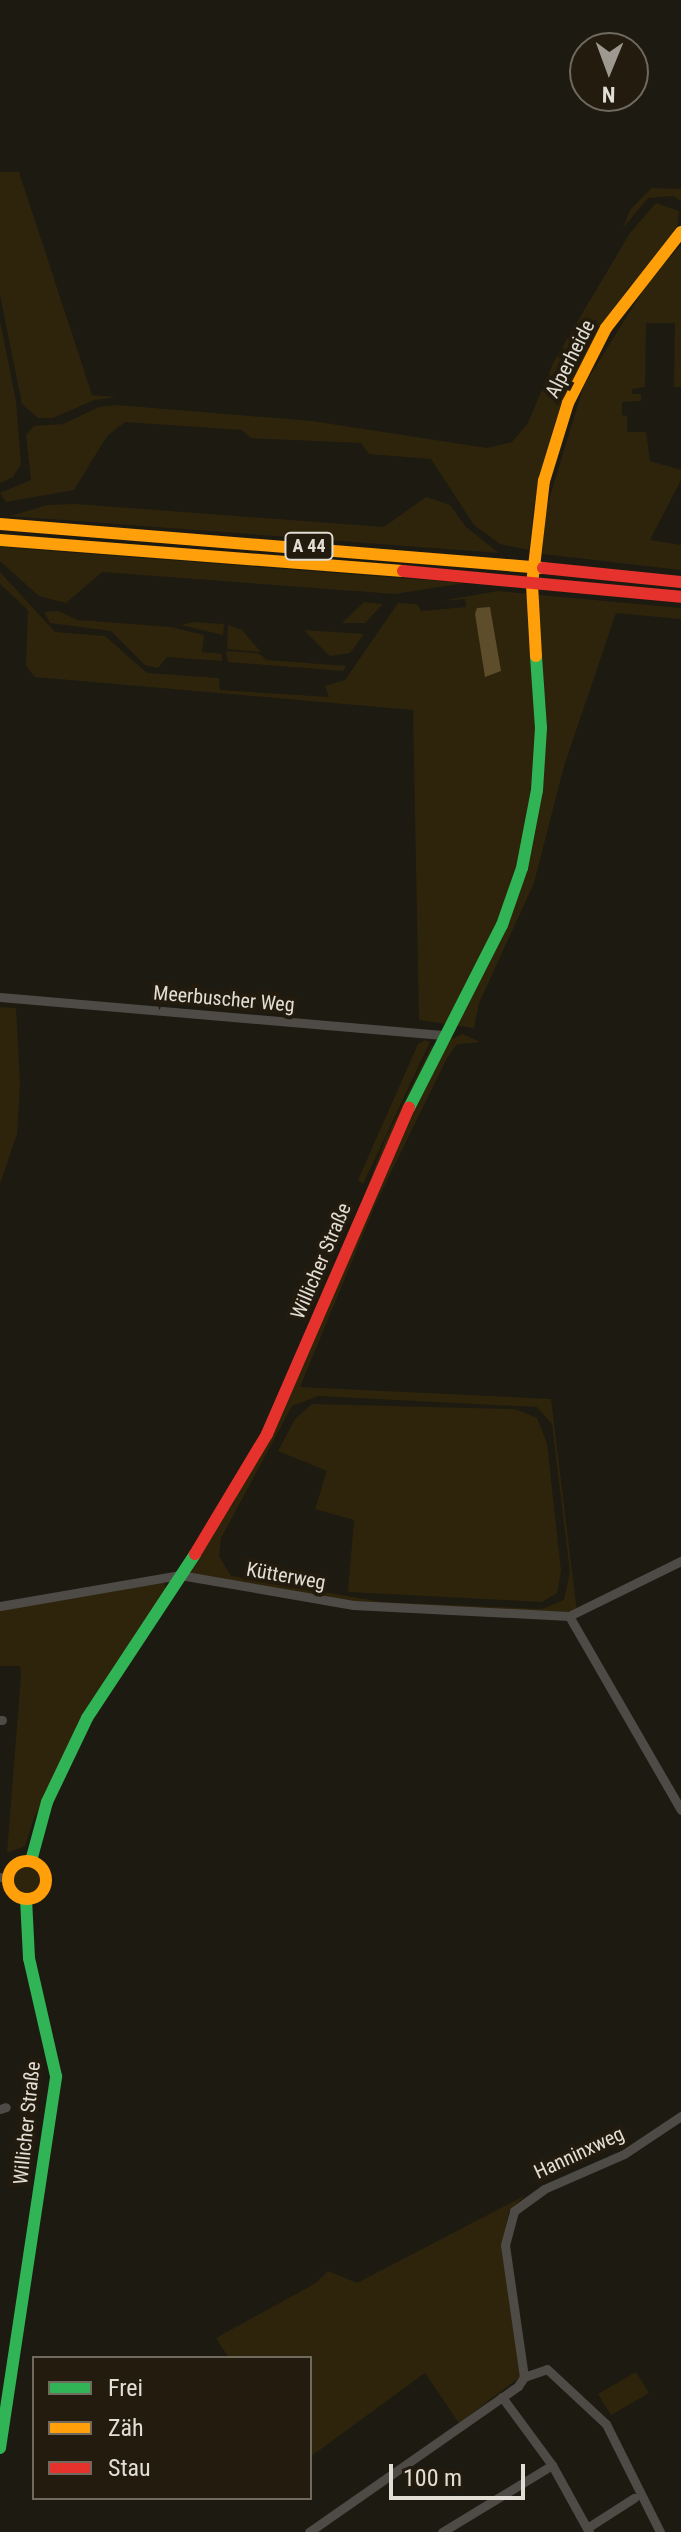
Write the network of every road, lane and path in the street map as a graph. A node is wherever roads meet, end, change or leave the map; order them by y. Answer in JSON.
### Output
{"nodes":[{"id":1,"x":681,"y":232,"type":"edge"},
{"id":2,"x":0,"y":524,"type":"edge"},
{"id":3,"x":0,"y":540,"type":"edge"},
{"id":4,"x":681,"y":582,"type":"edge"},
{"id":5,"x":681,"y":597,"type":"edge"},
{"id":6,"x":535,"y":640,"type":"joint"},
{"id":7,"x":0,"y":997,"type":"edge"},
{"id":8,"x":445,"y":1035,"type":"junction"},
{"id":9,"x":681,"y":1561,"type":"edge"},
{"id":10,"x":180,"y":1575,"type":"junction"},
{"id":11,"x":0,"y":1606,"type":"edge"},
{"id":12,"x":569,"y":1616,"type":"junction"},
{"id":13,"x":681,"y":1810,"type":"edge"},
{"id":14,"x":31,"y":1861,"type":"junction"},
{"id":15,"x":4,"y":1877,"type":"edge"},
{"id":16,"x":26,"y":1899,"type":"junction"},
{"id":17,"x":681,"y":2116,"type":"edge"},
{"id":18,"x":524,"y":2377,"type":"junction"},
{"id":19,"x":502,"y":2397,"type":"junction"},
{"id":20,"x":0,"y":2448,"type":"edge"},
{"id":21,"x":552,"y":2465,"type":"junction"},
{"id":22,"x":634,"y":2498,"type":"dead end"},
{"id":23,"x":460,"y":2521,"type":"junction"},
{"id":24,"x":588,"y":2530,"type":"edge"},
{"id":25,"x":309,"y":2532,"type":"edge"},
{"id":26,"x":442,"y":2532,"type":"edge"},
{"id":27,"x":467,"y":2532,"type":"edge"},
{"id":28,"x":660,"y":2532,"type":"edge"}],
"edges":[{"from":1,"to":6,"type":"main road","name":"Alperheide"},
{"from":2,"to":4,"type":"main road","number":"A 44"},
{"from":3,"to":5,"type":"main road","number":"A 44"},
{"from":6,"to":8,"type":"main road","name":"Willicher Straße"},
{"from":7,"to":8,"type":"street","name":"Meerbuscher Weg"},
{"from":8,"to":10,"type":"main road","name":"Willicher Straße"},
{"from":9,"to":12,"type":"street","name":"Kütterweg"},
{"from":10,"to":11,"type":"street","name":"Kütterweg"},
{"from":10,"to":12,"type":"street","name":"Kütterweg"},
{"from":10,"to":14,"type":"main road","name":"Willicher Straße"},
{"from":12,"to":13,"type":"street"},
{"from":14,"to":15,"type":"main road"},
{"from":14,"to":16,"type":"main road"},
{"from":15,"to":16,"type":"main road"},
{"from":16,"to":20,"type":"main road","name":"Willicher Straße"},
{"from":17,"to":18,"type":"street","name":"Hanninxweg"},
{"from":18,"to":19,"type":"street"},
{"from":18,"to":28,"type":"street"},
{"from":19,"to":21,"type":"street"},
{"from":19,"to":25,"type":"street"},
{"from":21,"to":23,"type":"street"},
{"from":21,"to":24,"type":"street"},
{"from":22,"to":24,"type":"street"},
{"from":23,"to":26,"type":"street"},
{"from":23,"to":27,"type":"street"}]}
